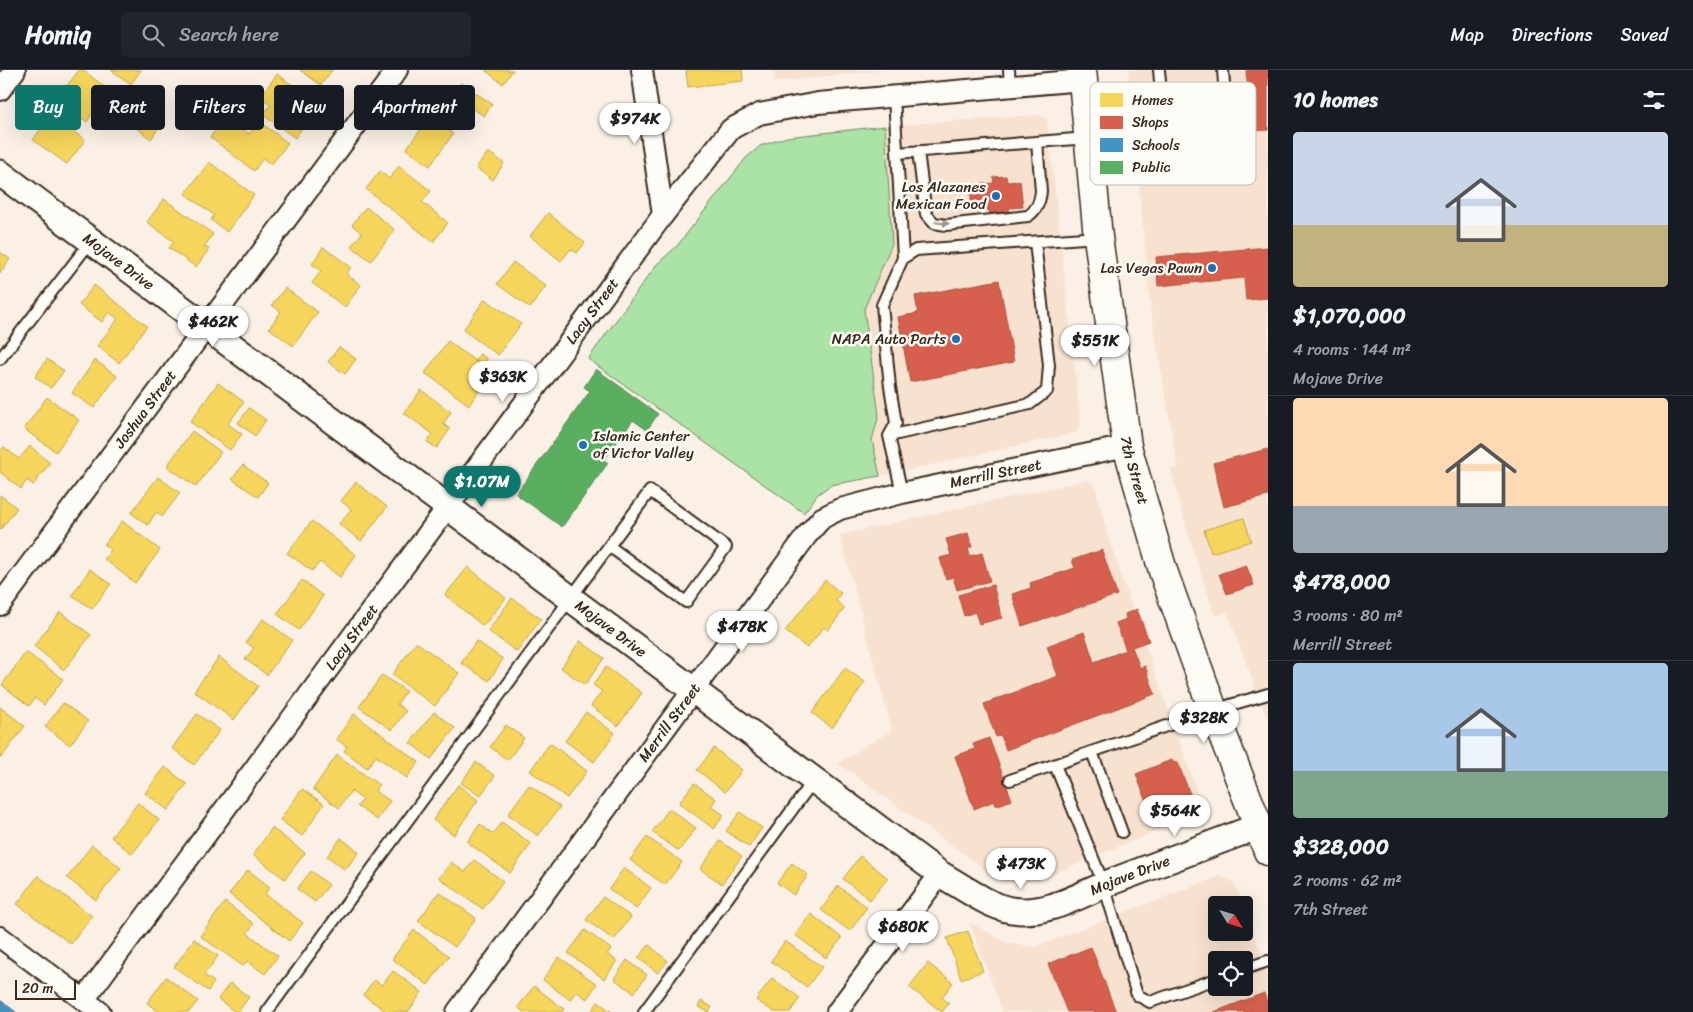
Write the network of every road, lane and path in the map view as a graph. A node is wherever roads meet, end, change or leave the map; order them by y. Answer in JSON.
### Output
{"nodes":[{"id":1,"x":15,"y":70,"type":"edge"},
{"id":2,"x":397,"y":70,"type":"edge"},
{"id":3,"x":642,"y":70,"type":"edge"},
{"id":4,"x":1083,"y":75,"type":"edge"},
{"id":5,"x":1010,"y":78,"type":"edge"},
{"id":6,"x":0,"y":90,"type":"edge"},
{"id":7,"x":894,"y":96,"type":"junction"},
{"id":8,"x":1088,"y":135,"type":"junction"},
{"id":9,"x":1037,"y":142,"type":"junction"},
{"id":10,"x":918,"y":151,"type":"junction"},
{"id":11,"x":897,"y":153,"type":"junction"},
{"id":12,"x":1090,"y":156,"type":"edge"},
{"id":13,"x":0,"y":173,"type":"edge"},
{"id":14,"x":1093,"y":185,"type":"edge"},
{"id":15,"x":663,"y":215,"type":"junction"},
{"id":16,"x":1098,"y":238,"type":"junction"},
{"id":17,"x":90,"y":241,"type":"junction"},
{"id":18,"x":1035,"y":242,"type":"junction"},
{"id":19,"x":903,"y":258,"type":"junction"},
{"id":20,"x":206,"y":327,"type":"junction"},
{"id":21,"x":0,"y":359,"type":"edge"},
{"id":22,"x":889,"y":436,"type":"junction"},
{"id":23,"x":1127,"y":446,"type":"junction"},
{"id":24,"x":902,"y":493,"type":"junction"},
{"id":25,"x":448,"y":508,"type":"junction"},
{"id":26,"x":609,"y":546,"type":"junction"},
{"id":27,"x":571,"y":599,"type":"junction"},
{"id":28,"x":0,"y":605,"type":"edge"},
{"id":29,"x":693,"y":690,"type":"junction"},
{"id":30,"x":1268,"y":694,"type":"edge"},
{"id":31,"x":1213,"y":710,"type":"junction"},
{"id":32,"x":1092,"y":752,"type":"junction"},
{"id":33,"x":1054,"y":765,"type":"junction"},
{"id":34,"x":814,"y":780,"type":"junction"},
{"id":35,"x":1010,"y":780,"type":"dead end"},
{"id":36,"x":1122,"y":832,"type":"dead end"},
{"id":37,"x":1265,"y":833,"type":"edge"},
{"id":38,"x":940,"y":874,"type":"junction"},
{"id":39,"x":1104,"y":885,"type":"junction"},
{"id":40,"x":0,"y":937,"type":"edge"},
{"id":41,"x":1268,"y":961,"type":"edge"},
{"id":42,"x":1253,"y":966,"type":"edge"},
{"id":43,"x":1208,"y":982,"type":"edge"},
{"id":44,"x":84,"y":1000,"type":"junction"},
{"id":45,"x":100,"y":1012,"type":"edge"},
{"id":46,"x":267,"y":1012,"type":"edge"},
{"id":47,"x":457,"y":1012,"type":"edge"},
{"id":48,"x":644,"y":1012,"type":"edge"},
{"id":49,"x":837,"y":1012,"type":"edge"}],
"edges":[{"from":1,"to":6,"type":"street"},
{"from":2,"to":20,"type":"street","name":"Joshua Street"},
{"from":3,"to":15,"type":"street"},
{"from":4,"to":5,"type":"street","name":"Lacy Street"},
{"from":4,"to":8,"type":"main road","name":"7th Street"},
{"from":5,"to":7,"type":"street","name":"Lacy Street"},
{"from":7,"to":11,"type":"lane"},
{"from":7,"to":15,"type":"street","name":"Lacy Street"},
{"from":8,"to":9,"type":"lane"},
{"from":8,"to":12,"type":"main road","name":"7th Street"},
{"from":9,"to":10,"type":"lane"},
{"from":10,"to":9,"type":"lane","one_way":true},
{"from":10,"to":11,"type":"lane"},
{"from":11,"to":19,"type":"lane"},
{"from":13,"to":17,"type":"street","name":"Mojave Drive"},
{"from":14,"to":16,"type":"main road","name":"7th Street"},
{"from":15,"to":25,"type":"street","name":"Lacy Street"},
{"from":16,"to":18,"type":"lane"},
{"from":16,"to":23,"type":"main road","name":"7th Street"},
{"from":17,"to":20,"type":"street","name":"Mojave Drive"},
{"from":17,"to":21,"type":"lane"},
{"from":18,"to":19,"type":"lane"},
{"from":18,"to":22,"type":"lane"},
{"from":19,"to":22,"type":"lane"},
{"from":20,"to":25,"type":"street","name":"Mojave Drive"},
{"from":20,"to":28,"type":"street","name":"Joshua Street"},
{"from":22,"to":24,"type":"lane"},
{"from":23,"to":24,"type":"street","name":"Merrill Street"},
{"from":23,"to":31,"type":"main road","name":"7th Street"},
{"from":24,"to":29,"type":"street","name":"Merrill Street"},
{"from":25,"to":27,"type":"street","name":"Mojave Drive"},
{"from":25,"to":44,"type":"street","name":"Lacy Street"},
{"from":26,"to":26,"type":"lane"},
{"from":26,"to":27,"type":"lane"},
{"from":27,"to":29,"type":"street","name":"Mojave Drive"},
{"from":27,"to":46,"type":"lane"},
{"from":29,"to":34,"type":"street","name":"Mojave Drive"},
{"from":29,"to":47,"type":"street","name":"Merrill Street"},
{"from":30,"to":31,"type":"lane"},
{"from":31,"to":32,"type":"lane"},
{"from":31,"to":37,"type":"main road","name":"7th Street"},
{"from":32,"to":33,"type":"lane"},
{"from":32,"to":36,"type":"lane"},
{"from":33,"to":35,"type":"lane"},
{"from":33,"to":39,"type":"lane"},
{"from":34,"to":38,"type":"street","name":"Mojave Drive"},
{"from":34,"to":48,"type":"lane"},
{"from":37,"to":39,"type":"street","name":"Mojave Drive"},
{"from":38,"to":39,"type":"street","name":"Mojave Drive"},
{"from":38,"to":49,"type":"street"},
{"from":39,"to":43,"type":"lane"},
{"from":40,"to":44,"type":"street"},
{"from":41,"to":42,"type":"lane"},
{"from":44,"to":45,"type":"street"}]}
